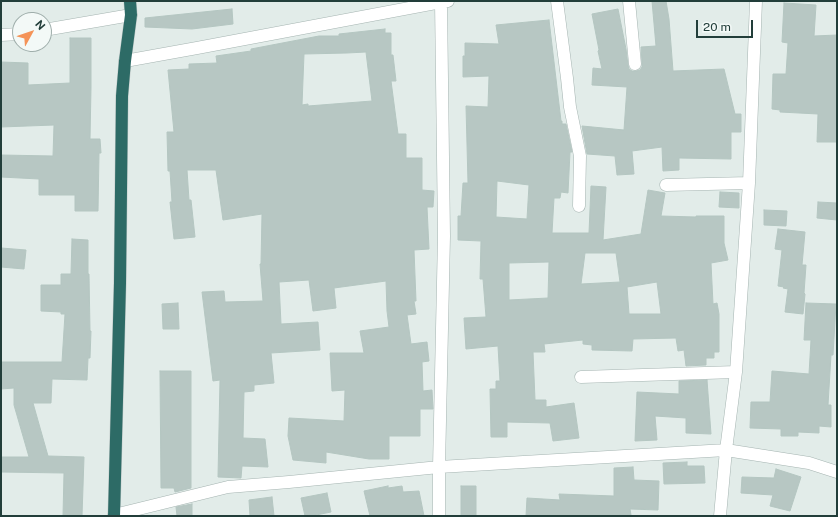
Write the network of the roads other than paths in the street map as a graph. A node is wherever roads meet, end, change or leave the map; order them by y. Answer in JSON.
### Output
{"nodes":[{"id":1,"x":130,"y":1,"type":"edge"},
{"id":2,"x":444,"y":1,"type":"edge"},
{"id":3,"x":557,"y":1,"type":"edge"},
{"id":4,"x":629,"y":1,"type":"edge"},
{"id":5,"x":756,"y":1,"type":"edge"},
{"id":6,"x":131,"y":15,"type":"junction"},
{"id":7,"x":52,"y":29,"type":"edge"},
{"id":8,"x":1,"y":35,"type":"edge"},
{"id":9,"x":12,"y":35,"type":"edge"},
{"id":10,"x":125,"y":61,"type":"junction"},
{"id":11,"x":635,"y":64,"type":"dead end"},
{"id":12,"x":749,"y":183,"type":"junction"},
{"id":13,"x":666,"y":185,"type":"dead end"},
{"id":14,"x":579,"y":206,"type":"dead end"},
{"id":15,"x":736,"y":372,"type":"junction"},
{"id":16,"x":581,"y":377,"type":"dead end"},
{"id":17,"x":726,"y":450,"type":"junction"},
{"id":18,"x":439,"y":467,"type":"junction"},
{"id":19,"x":837,"y":472,"type":"edge"},
{"id":20,"x":114,"y":516,"type":"edge"},
{"id":21,"x":439,"y":516,"type":"edge"},
{"id":22,"x":720,"y":516,"type":"edge"}],
"edges":[{"from":1,"to":6,"type":"highway"},
{"from":2,"to":10,"type":"street"},
{"from":2,"to":18,"type":"street"},
{"from":3,"to":14,"type":"street"},
{"from":4,"to":11,"type":"street"},
{"from":5,"to":12,"type":"street"},
{"from":6,"to":7,"type":"street"},
{"from":6,"to":10,"type":"highway"},
{"from":8,"to":9,"type":"street"},
{"from":10,"to":20,"type":"highway"},
{"from":12,"to":13,"type":"street"},
{"from":12,"to":15,"type":"street"},
{"from":15,"to":16,"type":"street"},
{"from":15,"to":17,"type":"street"},
{"from":17,"to":18,"type":"street"},
{"from":17,"to":19,"type":"street"},
{"from":17,"to":22,"type":"street"},
{"from":18,"to":20,"type":"street"},
{"from":18,"to":21,"type":"street"}]}
